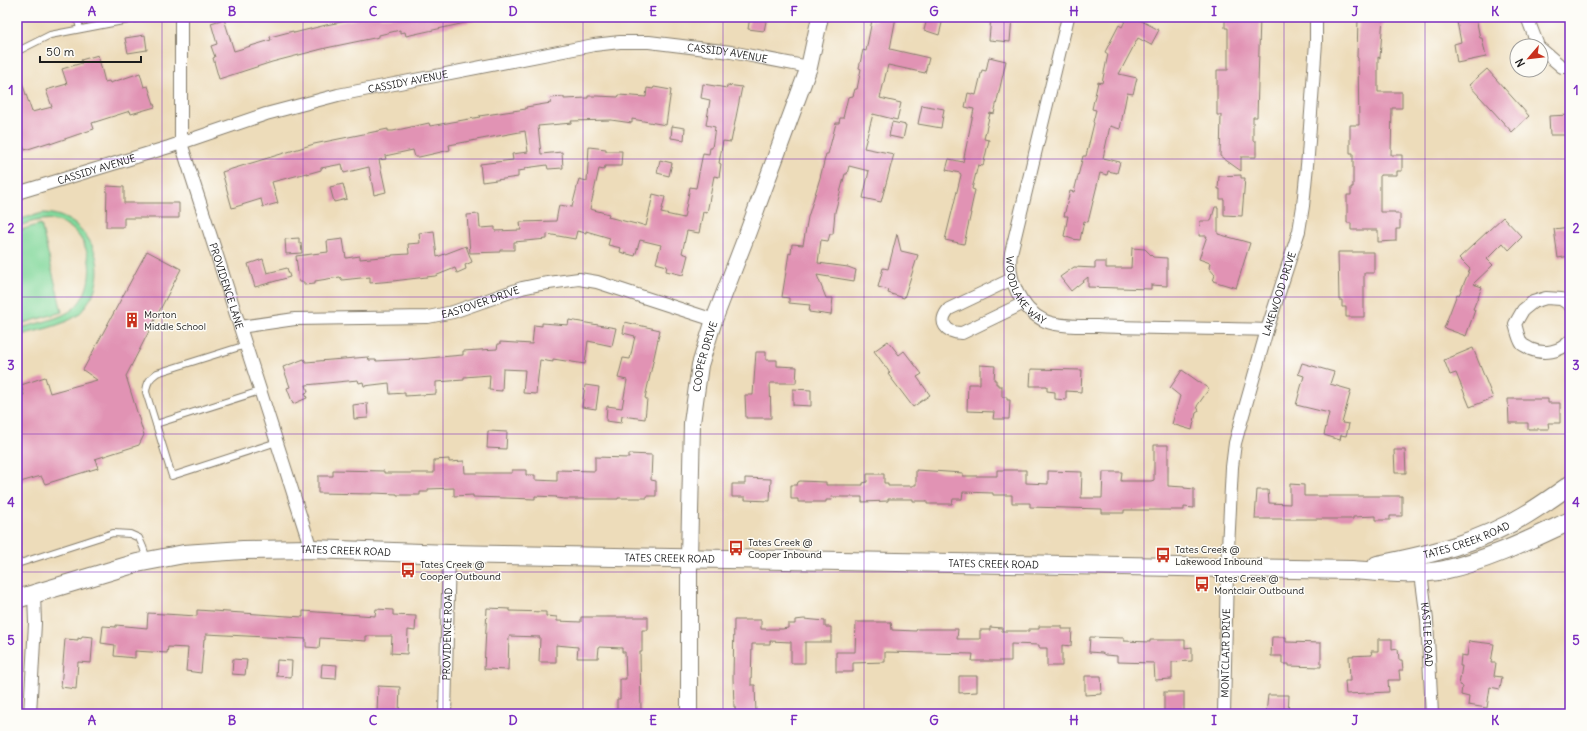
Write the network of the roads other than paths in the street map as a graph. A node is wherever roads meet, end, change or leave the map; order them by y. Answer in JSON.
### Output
{"nodes":[{"id":1,"x":77,"y":17,"type":"edge"},
{"id":2,"x":144,"y":17,"type":"edge"},
{"id":3,"x":181,"y":17,"type":"edge"},
{"id":4,"x":820,"y":17,"type":"edge"},
{"id":5,"x":1068,"y":17,"type":"edge"},
{"id":6,"x":1316,"y":17,"type":"edge"},
{"id":7,"x":1527,"y":17,"type":"edge"},
{"id":8,"x":80,"y":29,"type":"junction"},
{"id":9,"x":1535,"y":38,"type":"edge"},
{"id":10,"x":17,"y":50,"type":"edge"},
{"id":11,"x":1549,"y":56,"type":"edge"},
{"id":12,"x":808,"y":67,"type":"junction"},
{"id":13,"x":1570,"y":67,"type":"edge"},
{"id":14,"x":181,"y":143,"type":"junction"},
{"id":15,"x":17,"y":193,"type":"edge"},
{"id":16,"x":1012,"y":279,"type":"junction"},
{"id":17,"x":1024,"y":303,"type":"junction"},
{"id":18,"x":1570,"y":305,"type":"edge"},
{"id":19,"x":714,"y":320,"type":"junction"},
{"id":20,"x":240,"y":327,"type":"junction"},
{"id":21,"x":1267,"y":330,"type":"junction"},
{"id":22,"x":1570,"y":341,"type":"edge"},
{"id":23,"x":246,"y":344,"type":"junction"},
{"id":24,"x":260,"y":391,"type":"junction"},
{"id":25,"x":156,"y":424,"type":"junction"},
{"id":26,"x":276,"y":442,"type":"junction"},
{"id":27,"x":1570,"y":485,"type":"edge"},
{"id":28,"x":1570,"y":521,"type":"edge"},
{"id":29,"x":311,"y":549,"type":"junction"},
{"id":30,"x":449,"y":554,"type":"junction"},
{"id":31,"x":689,"y":558,"type":"junction"},
{"id":32,"x":147,"y":561,"type":"junction"},
{"id":33,"x":17,"y":564,"type":"edge"},
{"id":34,"x":1420,"y":564,"type":"junction"},
{"id":35,"x":1227,"y":569,"type":"junction"},
{"id":36,"x":34,"y":594,"type":"junction"},
{"id":37,"x":17,"y":599,"type":"edge"},
{"id":38,"x":30,"y":714,"type":"edge"},
{"id":39,"x":446,"y":714,"type":"edge"},
{"id":40,"x":689,"y":714,"type":"edge"},
{"id":41,"x":1224,"y":714,"type":"edge"},
{"id":42,"x":1432,"y":714,"type":"edge"}],
"edges":[{"from":1,"to":8,"type":"lane"},
{"from":2,"to":8,"type":"lane"},
{"from":3,"to":14,"type":"street","name":"PROVIDENCE LANE"},
{"from":4,"to":12,"type":"street","name":"COOPER DRIVE"},
{"from":5,"to":16,"type":"street","name":"WOODLAKE WAY"},
{"from":6,"to":21,"type":"street","name":"LAKEWOOD DRIVE"},
{"from":7,"to":9,"type":"street"},
{"from":8,"to":10,"type":"lane"},
{"from":11,"to":13,"type":"street"},
{"from":12,"to":14,"type":"street","name":"CASSIDY AVENUE"},
{"from":12,"to":19,"type":"street","name":"COOPER DRIVE"},
{"from":14,"to":15,"type":"street","name":"CASSIDY AVENUE"},
{"from":14,"to":20,"type":"street","name":"PROVIDENCE LANE"},
{"from":16,"to":17,"type":"street","name":"WOODLAKE WAY"},
{"from":16,"to":17,"type":"street"},
{"from":17,"to":21,"type":"street","name":"WOODLAKE WAY"},
{"from":18,"to":22,"type":"street"},
{"from":19,"to":20,"type":"street","name":"EASTOVER DRIVE"},
{"from":19,"to":31,"type":"street","name":"COOPER DRIVE"},
{"from":20,"to":23,"type":"street","name":"PROVIDENCE LANE"},
{"from":21,"to":35,"type":"street","name":"LAKEWOOD DRIVE"},
{"from":23,"to":24,"type":"street","name":"PROVIDENCE LANE"},
{"from":23,"to":25,"type":"lane"},
{"from":24,"to":25,"type":"lane"},
{"from":24,"to":26,"type":"street","name":"PROVIDENCE LANE"},
{"from":25,"to":26,"type":"lane"},
{"from":26,"to":29,"type":"street","name":"PROVIDENCE LANE"},
{"from":27,"to":34,"type":"main road","name":"TATES CREEK ROAD"},
{"from":28,"to":34,"type":"main road","name":"TATES CREEK ROAD"},
{"from":29,"to":30,"type":"main road","name":"TATES CREEK ROAD"},
{"from":29,"to":32,"type":"main road","name":"TATES CREEK ROAD"},
{"from":30,"to":31,"type":"main road","name":"TATES CREEK ROAD"},
{"from":30,"to":39,"type":"street","name":"PROVIDENCE ROAD"},
{"from":31,"to":35,"type":"main road","name":"TATES CREEK ROAD"},
{"from":31,"to":40,"type":"street","name":"COOPER DRIVE"},
{"from":32,"to":33,"type":"lane"},
{"from":32,"to":36,"type":"main road","name":"TATES CREEK ROAD"},
{"from":34,"to":35,"type":"main road","name":"TATES CREEK ROAD"},
{"from":34,"to":42,"type":"street","name":"KASTLE ROAD"},
{"from":35,"to":41,"type":"street","name":"MONTCLAIR DRIVE"},
{"from":36,"to":37,"type":"main road","name":"TATES CREEK ROAD"},
{"from":36,"to":38,"type":"street"}]}
